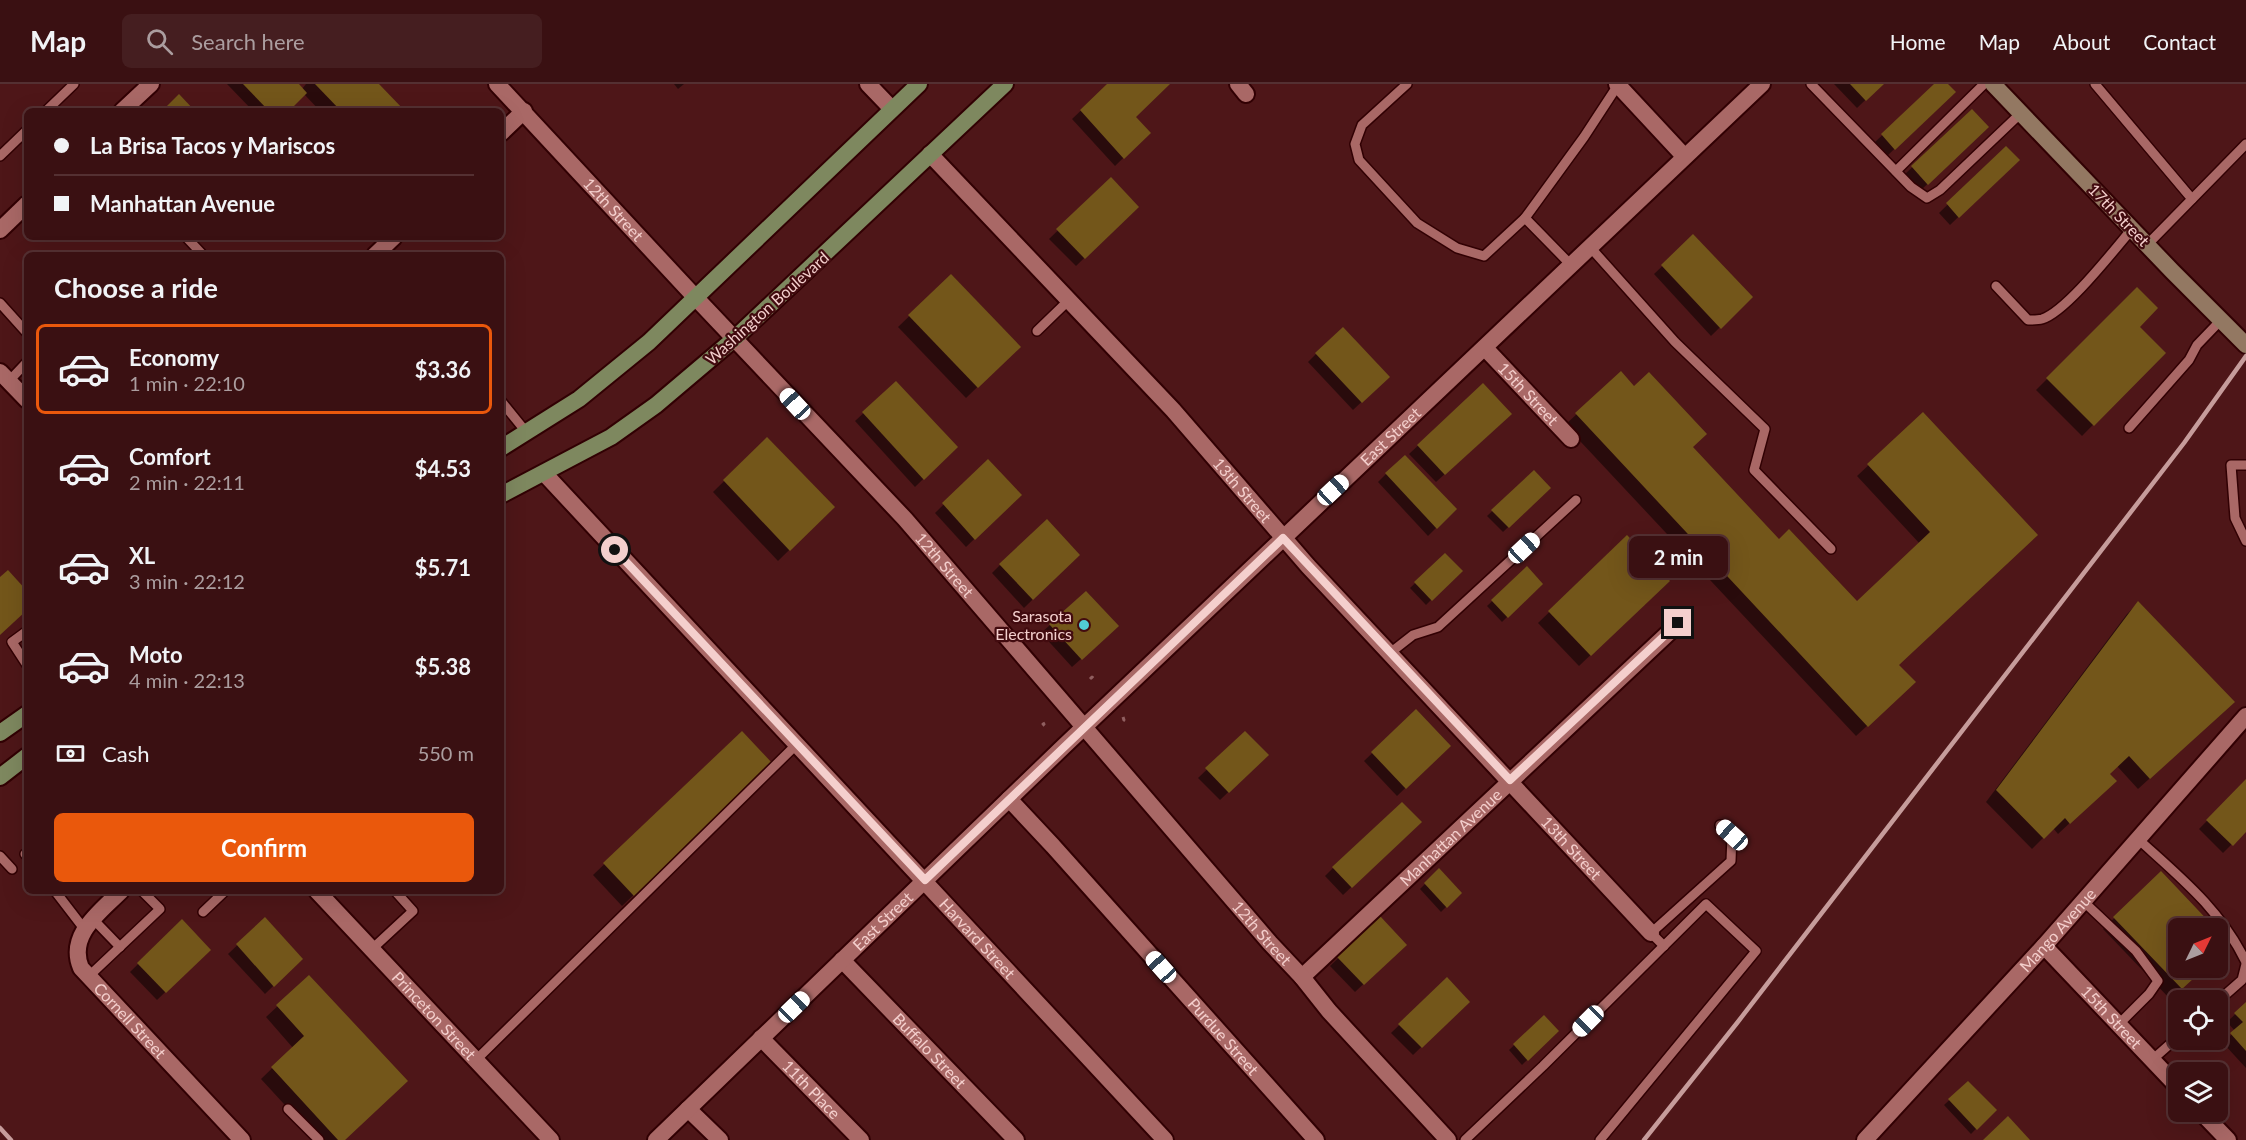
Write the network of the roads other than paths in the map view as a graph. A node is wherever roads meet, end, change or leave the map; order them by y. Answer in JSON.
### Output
{"nodes":[{"id":1,"x":74,"y":84,"type":"edge"},
{"id":2,"x":151,"y":84,"type":"edge"},
{"id":3,"x":497,"y":84,"type":"edge"},
{"id":4,"x":868,"y":84,"type":"edge"},
{"id":5,"x":919,"y":84,"type":"edge"},
{"id":6,"x":1005,"y":84,"type":"edge"},
{"id":7,"x":1762,"y":84,"type":"edge"},
{"id":8,"x":1811,"y":84,"type":"edge"},
{"id":9,"x":1984,"y":84,"type":"edge"},
{"id":10,"x":1994,"y":84,"type":"edge"},
{"id":11,"x":2095,"y":84,"type":"edge"},
{"id":12,"x":1403,"y":85,"type":"edge"},
{"id":13,"x":1617,"y":85,"type":"edge"},
{"id":14,"x":991,"y":91,"type":"edge"},
{"id":15,"x":49,"y":108,"type":"edge"},
{"id":16,"x":125,"y":108,"type":"edge"},
{"id":17,"x":892,"y":110,"type":"junction"},
{"id":18,"x":524,"y":111,"type":"junction"},
{"id":19,"x":2021,"y":113,"type":"junction"},
{"id":20,"x":504,"y":130,"type":"edge"},
{"id":21,"x":24,"y":133,"type":"edge"},
{"id":22,"x":2246,"y":144,"type":"edge"},
{"id":23,"x":930,"y":154,"type":"junction"},
{"id":24,"x":0,"y":156,"type":"edge"},
{"id":25,"x":1684,"y":156,"type":"junction"},
{"id":26,"x":1896,"y":171,"type":"junction"},
{"id":27,"x":2192,"y":199,"type":"junction"},
{"id":28,"x":24,"y":207,"type":"edge"},
{"id":29,"x":1525,"y":218,"type":"junction"},
{"id":30,"x":2132,"y":229,"type":"junction"},
{"id":31,"x":0,"y":230,"type":"edge"},
{"id":32,"x":189,"y":240,"type":"edge"},
{"id":33,"x":391,"y":240,"type":"edge"},
{"id":34,"x":2147,"y":245,"type":"junction"},
{"id":35,"x":1590,"y":247,"type":"junction"},
{"id":36,"x":200,"y":252,"type":"edge"},
{"id":37,"x":378,"y":252,"type":"edge"},
{"id":38,"x":1571,"y":265,"type":"junction"},
{"id":39,"x":1996,"y":286,"type":"dead end"},
{"id":40,"x":696,"y":298,"type":"junction"},
{"id":41,"x":1069,"y":300,"type":"junction"},
{"id":42,"x":0,"y":303,"type":"edge"},
{"id":43,"x":2221,"y":320,"type":"junction"},
{"id":44,"x":24,"y":330,"type":"edge"},
{"id":45,"x":1037,"y":331,"type":"dead end"},
{"id":46,"x":734,"y":339,"type":"junction"},
{"id":47,"x":2246,"y":345,"type":"edge"},
{"id":48,"x":1485,"y":348,"type":"junction"},
{"id":49,"x":24,"y":364,"type":"edge"},
{"id":50,"x":4,"y":376,"type":"edge"},
{"id":51,"x":24,"y":397,"type":"edge"},
{"id":52,"x":504,"y":405,"type":"edge"},
{"id":53,"x":2129,"y":428,"type":"dead end"},
{"id":54,"x":527,"y":433,"type":"junction"},
{"id":55,"x":1571,"y":439,"type":"dead end"},
{"id":56,"x":504,"y":446,"type":"edge"},
{"id":57,"x":2246,"y":465,"type":"edge"},
{"id":58,"x":544,"y":473,"type":"junction"},
{"id":59,"x":504,"y":493,"type":"edge"},
{"id":60,"x":1576,"y":500,"type":"dead end"},
{"id":61,"x":1283,"y":538,"type":"junction"},
{"id":62,"x":2246,"y":541,"type":"edge"},
{"id":63,"x":1831,"y":549,"type":"dead end"},
{"id":64,"x":1678,"y":623,"type":"dead end"},
{"id":65,"x":24,"y":633,"type":"edge"},
{"id":66,"x":1390,"y":653,"type":"junction"},
{"id":67,"x":24,"y":660,"type":"edge"},
{"id":68,"x":24,"y":716,"type":"edge"},
{"id":69,"x":2246,"y":716,"type":"edge"},
{"id":70,"x":1084,"y":727,"type":"junction"},
{"id":71,"x":0,"y":734,"type":"edge"},
{"id":72,"x":797,"y":744,"type":"junction"},
{"id":73,"x":24,"y":758,"type":"edge"},
{"id":74,"x":0,"y":777,"type":"edge"},
{"id":75,"x":1510,"y":780,"type":"junction"},
{"id":76,"x":1009,"y":799,"type":"junction"},
{"id":77,"x":1720,"y":825,"type":"dead end"},
{"id":78,"x":2138,"y":838,"type":"junction"},
{"id":79,"x":0,"y":856,"type":"edge"},
{"id":80,"x":12,"y":869,"type":"dead end"},
{"id":81,"x":925,"y":880,"type":"junction"},
{"id":82,"x":58,"y":894,"type":"edge"},
{"id":83,"x":118,"y":894,"type":"edge"},
{"id":84,"x":145,"y":894,"type":"edge"},
{"id":85,"x":222,"y":894,"type":"edge"},
{"id":86,"x":320,"y":894,"type":"edge"},
{"id":87,"x":398,"y":894,"type":"edge"},
{"id":88,"x":2084,"y":901,"type":"junction"},
{"id":89,"x":203,"y":912,"type":"dead end"},
{"id":90,"x":89,"y":925,"type":"junction"},
{"id":91,"x":1652,"y":933,"type":"junction"},
{"id":92,"x":1664,"y":946,"type":"junction"},
{"id":93,"x":2044,"y":946,"type":"junction"},
{"id":94,"x":120,"y":947,"type":"junction"},
{"id":95,"x":372,"y":949,"type":"junction"},
{"id":96,"x":842,"y":960,"type":"junction"},
{"id":97,"x":2246,"y":963,"type":"edge"},
{"id":98,"x":88,"y":977,"type":"junction"},
{"id":99,"x":1302,"y":977,"type":"junction"},
{"id":100,"x":2228,"y":992,"type":"edge"},
{"id":101,"x":2118,"y":1025,"type":"junction"},
{"id":102,"x":761,"y":1038,"type":"junction"},
{"id":103,"x":2168,"y":1046,"type":"edge"},
{"id":104,"x":476,"y":1060,"type":"junction"},
{"id":105,"x":2152,"y":1060,"type":"junction"},
{"id":106,"x":2168,"y":1077,"type":"edge"},
{"id":107,"x":288,"y":1109,"type":"dead end"},
{"id":108,"x":688,"y":1109,"type":"junction"},
{"id":109,"x":2211,"y":1122,"type":"edge"},
{"id":110,"x":1445,"y":1139,"type":"edge"},
{"id":111,"x":242,"y":1140,"type":"edge"},
{"id":112,"x":319,"y":1140,"type":"edge"},
{"id":113,"x":551,"y":1140,"type":"edge"},
{"id":114,"x":656,"y":1140,"type":"edge"},
{"id":115,"x":720,"y":1140,"type":"edge"},
{"id":116,"x":861,"y":1140,"type":"edge"},
{"id":117,"x":1016,"y":1140,"type":"edge"},
{"id":118,"x":1165,"y":1140,"type":"edge"},
{"id":119,"x":1316,"y":1140,"type":"edge"},
{"id":120,"x":1465,"y":1140,"type":"edge"},
{"id":121,"x":1600,"y":1140,"type":"edge"},
{"id":122,"x":1865,"y":1140,"type":"edge"},
{"id":123,"x":2228,"y":1140,"type":"edge"}],
"edges":[{"from":1,"to":15,"type":"lane"},
{"from":2,"to":16,"type":"street"},
{"from":3,"to":18,"type":"street","name":"12th Street"},
{"from":4,"to":17,"type":"street"},
{"from":5,"to":17,"type":"main road"},
{"from":6,"to":14,"type":"main road","name":"Washington Boulevard"},
{"from":7,"to":25,"type":"street","name":"East Street"},
{"from":8,"to":26,"type":"lane"},
{"from":9,"to":26,"type":"lane"},
{"from":10,"to":19,"type":"main road","name":"17th Street"},
{"from":11,"to":27,"type":"lane"},
{"from":12,"to":29,"type":"lane"},
{"from":13,"to":25,"type":"street"},
{"from":13,"to":29,"type":"lane"},
{"from":14,"to":23,"type":"main road","name":"Washington Boulevard"},
{"from":17,"to":40,"type":"main road"},
{"from":18,"to":20,"type":"street"},
{"from":18,"to":40,"type":"street","name":"12th Street"},
{"from":19,"to":26,"type":"lane"},
{"from":19,"to":30,"type":"main road","name":"17th Street"},
{"from":21,"to":24,"type":"lane"},
{"from":22,"to":27,"type":"lane"},
{"from":23,"to":41,"type":"street","name":"13th Street"},
{"from":23,"to":46,"type":"main road","name":"Washington Boulevard"},
{"from":25,"to":35,"type":"street","name":"East Street"},
{"from":27,"to":34,"type":"lane"},
{"from":28,"to":31,"type":"street"},
{"from":29,"to":38,"type":"lane"},
{"from":30,"to":34,"type":"main road","name":"17th Street"},
{"from":30,"to":39,"type":"lane"},
{"from":32,"to":36,"type":"lane"},
{"from":33,"to":37,"type":"street"},
{"from":34,"to":43,"type":"main road","name":"17th Street"},
{"from":35,"to":38,"type":"street","name":"East Street"},
{"from":35,"to":63,"type":"lane"},
{"from":38,"to":48,"type":"street","name":"East Street"},
{"from":40,"to":46,"type":"street","name":"12th Street"},
{"from":40,"to":54,"type":"main road"},
{"from":41,"to":45,"type":"lane"},
{"from":41,"to":61,"type":"street","name":"13th Street"},
{"from":42,"to":44,"type":"lane"},
{"from":43,"to":47,"type":"main road","name":"17th Street"},
{"from":43,"to":53,"type":"lane"},
{"from":46,"to":58,"type":"main road","name":"Washington Boulevard"},
{"from":46,"to":70,"type":"street","name":"12th Street"},
{"from":48,"to":55,"type":"street","name":"15th Street"},
{"from":48,"to":61,"type":"street","name":"East Street"},
{"from":49,"to":50,"type":"lane"},
{"from":50,"to":51,"type":"street"},
{"from":52,"to":54,"type":"lane"},
{"from":54,"to":56,"type":"main road"},
{"from":57,"to":62,"type":"lane"},
{"from":58,"to":59,"type":"main road","name":"Washington Boulevard"},
{"from":58,"to":72,"type":"street","name":"Harvard Street"},
{"from":60,"to":66,"type":"lane"},
{"from":61,"to":66,"type":"street","name":"13th Street"},
{"from":61,"to":70,"type":"street","name":"East Street"},
{"from":64,"to":75,"type":"street","name":"Manhattan Avenue"},
{"from":65,"to":67,"type":"lane"},
{"from":66,"to":75,"type":"street","name":"13th Street"},
{"from":68,"to":71,"type":"main road"},
{"from":69,"to":78,"type":"street","name":"Mango Avenue"},
{"from":70,"to":76,"type":"street","name":"East Street"},
{"from":70,"to":99,"type":"street","name":"12th Street"},
{"from":72,"to":81,"type":"street","name":"Harvard Street"},
{"from":72,"to":104,"type":"lane"},
{"from":73,"to":74,"type":"main road"},
{"from":75,"to":91,"type":"street","name":"13th Street"},
{"from":75,"to":99,"type":"street","name":"Manhattan Avenue"},
{"from":76,"to":81,"type":"street","name":"East Street"},
{"from":76,"to":119,"type":"street","name":"Purdue Street"},
{"from":77,"to":91,"type":"lane"},
{"from":78,"to":88,"type":"street","name":"Mango Avenue"},
{"from":78,"to":97,"type":"lane"},
{"from":79,"to":80,"type":"lane"},
{"from":81,"to":96,"type":"street","name":"East Street"},
{"from":81,"to":118,"type":"street","name":"Harvard Street"},
{"from":82,"to":90,"type":"lane"},
{"from":83,"to":90,"type":"street","name":"Cornell Street"},
{"from":84,"to":94,"type":"lane"},
{"from":85,"to":89,"type":"lane"},
{"from":86,"to":95,"type":"street","name":"Princeton Street"},
{"from":87,"to":95,"type":"lane"},
{"from":88,"to":93,"type":"street","name":"Mango Avenue"},
{"from":88,"to":101,"type":"lane"},
{"from":90,"to":94,"type":"lane"},
{"from":90,"to":98,"type":"street","name":"Cornell Street"},
{"from":91,"to":92,"type":"lane"},
{"from":92,"to":120,"type":"lane"},
{"from":92,"to":121,"type":"lane"},
{"from":93,"to":101,"type":"street","name":"15th Street"},
{"from":93,"to":122,"type":"street","name":"Mango Avenue"},
{"from":94,"to":98,"type":"lane"},
{"from":95,"to":104,"type":"street","name":"Princeton Street"},
{"from":96,"to":102,"type":"street","name":"East Street"},
{"from":96,"to":117,"type":"street","name":"Buffalo Street"},
{"from":97,"to":100,"type":"lane"},
{"from":98,"to":111,"type":"street","name":"Cornell Street"},
{"from":99,"to":110,"type":"street","name":"12th Street"},
{"from":101,"to":105,"type":"street","name":"15th Street"},
{"from":102,"to":108,"type":"street","name":"East Street"},
{"from":102,"to":116,"type":"street","name":"11th Place"},
{"from":103,"to":105,"type":"lane"},
{"from":104,"to":113,"type":"street","name":"Princeton Street"},
{"from":105,"to":106,"type":"street","name":"15th Street"},
{"from":107,"to":112,"type":"lane"},
{"from":108,"to":114,"type":"street","name":"East Street"},
{"from":108,"to":115,"type":"street"},
{"from":109,"to":123,"type":"street"}]}
